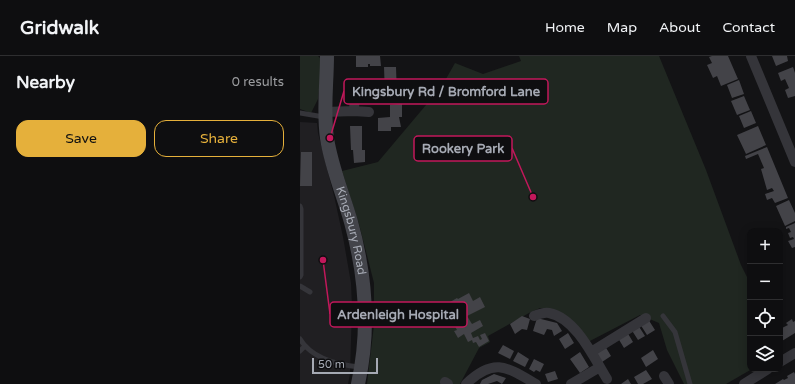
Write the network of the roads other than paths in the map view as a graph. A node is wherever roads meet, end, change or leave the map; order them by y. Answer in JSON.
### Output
{"nodes":[{"id":1,"x":327,"y":56,"type":"edge"},
{"id":2,"x":334,"y":56,"type":"edge"},
{"id":3,"x":751,"y":56,"type":"edge"},
{"id":4,"x":327,"y":79,"type":"junction"},
{"id":5,"x":371,"y":89,"type":"dead end"},
{"id":6,"x":354,"y":111,"type":"junction"},
{"id":7,"x":369,"y":112,"type":"dead end"},
{"id":8,"x":300,"y":113,"type":"edge"},
{"id":9,"x":325,"y":114,"type":"junction"},
{"id":10,"x":795,"y":162,"type":"edge"},
{"id":11,"x":300,"y":206,"type":"edge"},
{"id":12,"x":300,"y":278,"type":"edge"},
{"id":13,"x":300,"y":286,"type":"edge"},
{"id":14,"x":310,"y":292,"type":"dead end"},
{"id":15,"x":534,"y":316,"type":"dead end"},
{"id":16,"x":663,"y":316,"type":"dead end"},
{"id":17,"x":646,"y":318,"type":"dead end"},
{"id":18,"x":300,"y":339,"type":"edge"},
{"id":19,"x":305,"y":346,"type":"junction"},
{"id":20,"x":300,"y":352,"type":"edge"},
{"id":21,"x":591,"y":352,"type":"junction"},
{"id":22,"x":795,"y":353,"type":"edge"},
{"id":23,"x":783,"y":360,"type":"edge"},
{"id":24,"x":362,"y":367,"type":"junction"},
{"id":25,"x":600,"y":367,"type":"junction"},
{"id":26,"x":763,"y":372,"type":"edge"},
{"id":27,"x":608,"y":379,"type":"dead end"},
{"id":28,"x":358,"y":384,"type":"edge"},
{"id":29,"x":466,"y":384,"type":"edge"},
{"id":30,"x":536,"y":384,"type":"edge"},
{"id":31,"x":571,"y":384,"type":"edge"},
{"id":32,"x":690,"y":384,"type":"edge"},
{"id":33,"x":744,"y":384,"type":"edge"}],
"edges":[{"from":1,"to":4,"type":"street","name":"Kingsbury Road"},
{"from":2,"to":4,"type":"street","name":"Kingsbury Road"},
{"from":3,"to":10,"type":"street"},
{"from":4,"to":9,"type":"street","name":"Kingsbury Road"},
{"from":5,"to":6,"type":"street"},
{"from":6,"to":7,"type":"street"},
{"from":6,"to":9,"type":"street"},
{"from":8,"to":9,"type":"lane"},
{"from":9,"to":24,"type":"street","name":"Kingsbury Road"},
{"from":11,"to":12,"type":"lane"},
{"from":13,"to":14,"type":"lane"},
{"from":15,"to":21,"type":"street"},
{"from":16,"to":32,"type":"lane"},
{"from":17,"to":21,"type":"street"},
{"from":18,"to":19,"type":"lane"},
{"from":19,"to":20,"type":"lane"},
{"from":19,"to":24,"type":"lane"},
{"from":21,"to":25,"type":"street"},
{"from":22,"to":23,"type":"street"},
{"from":24,"to":28,"type":"street","name":"Kingsbury Road"},
{"from":25,"to":27,"type":"street"},
{"from":25,"to":31,"type":"street"},
{"from":26,"to":33,"type":"street"},
{"from":29,"to":30,"type":"street"}]}
